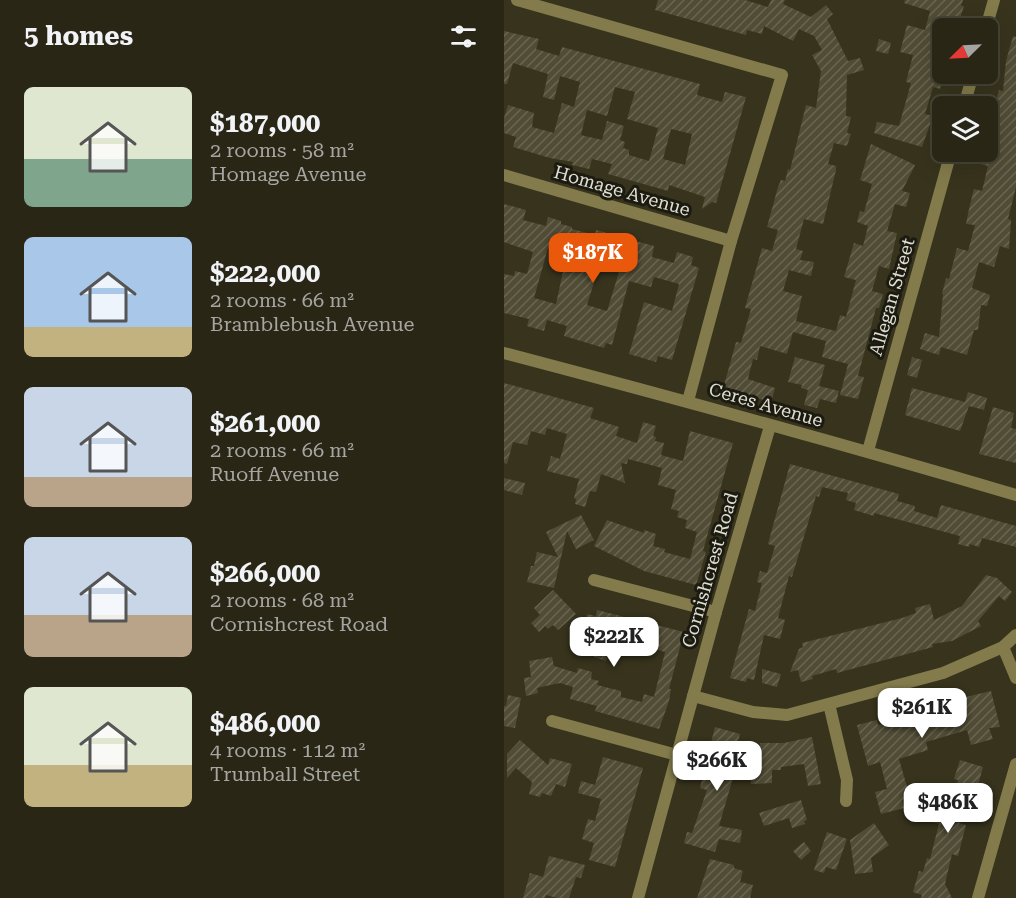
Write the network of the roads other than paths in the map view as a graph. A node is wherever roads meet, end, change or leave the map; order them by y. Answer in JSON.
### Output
{"nodes":[{"id":1,"x":517,"y":0,"type":"edge"},
{"id":2,"x":994,"y":0,"type":"edge"},
{"id":3,"x":989,"y":18,"type":"edge"},
{"id":4,"x":948,"y":162,"type":"edge"},
{"id":5,"x":504,"y":175,"type":"edge"},
{"id":6,"x":731,"y":242,"type":"junction"},
{"id":7,"x":504,"y":353,"type":"edge"},
{"id":8,"x":688,"y":401,"type":"junction"},
{"id":9,"x":770,"y":426,"type":"junction"},
{"id":10,"x":868,"y":451,"type":"junction"},
{"id":11,"x":1016,"y":495,"type":"edge"},
{"id":12,"x":594,"y":580,"type":"dead end"},
{"id":13,"x":716,"y":612,"type":"junction"},
{"id":14,"x":1016,"y":635,"type":"edge"},
{"id":15,"x":1003,"y":647,"type":"junction"},
{"id":16,"x":1016,"y":678,"type":"edge"},
{"id":17,"x":693,"y":696,"type":"junction"},
{"id":18,"x":829,"y":704,"type":"junction"},
{"id":19,"x":552,"y":721,"type":"dead end"},
{"id":20,"x":677,"y":755,"type":"junction"},
{"id":21,"x":1016,"y":764,"type":"edge"},
{"id":22,"x":846,"y":801,"type":"dead end"},
{"id":23,"x":638,"y":898,"type":"edge"},
{"id":24,"x":978,"y":898,"type":"edge"}],
"edges":[{"from":1,"to":6,"type":"street"},
{"from":2,"to":3,"type":"street"},
{"from":4,"to":10,"type":"street","name":"Allegan Street"},
{"from":5,"to":6,"type":"street","name":"Homage Avenue"},
{"from":6,"to":8,"type":"street"},
{"from":7,"to":8,"type":"street","name":"Ceres Avenue"},
{"from":8,"to":9,"type":"street","name":"Ceres Avenue"},
{"from":9,"to":10,"type":"street","name":"Ceres Avenue"},
{"from":9,"to":13,"type":"street","name":"Cornishcrest Road"},
{"from":10,"to":11,"type":"street","name":"Ceres Avenue"},
{"from":12,"to":13,"type":"street"},
{"from":13,"to":17,"type":"street","name":"Cornishcrest Road"},
{"from":14,"to":15,"type":"street"},
{"from":15,"to":16,"type":"street"},
{"from":15,"to":18,"type":"street"},
{"from":17,"to":18,"type":"street"},
{"from":17,"to":20,"type":"street","name":"Cornishcrest Road"},
{"from":18,"to":22,"type":"street"},
{"from":19,"to":20,"type":"street"},
{"from":20,"to":23,"type":"street","name":"Cornishcrest Road"},
{"from":21,"to":24,"type":"street"}]}
